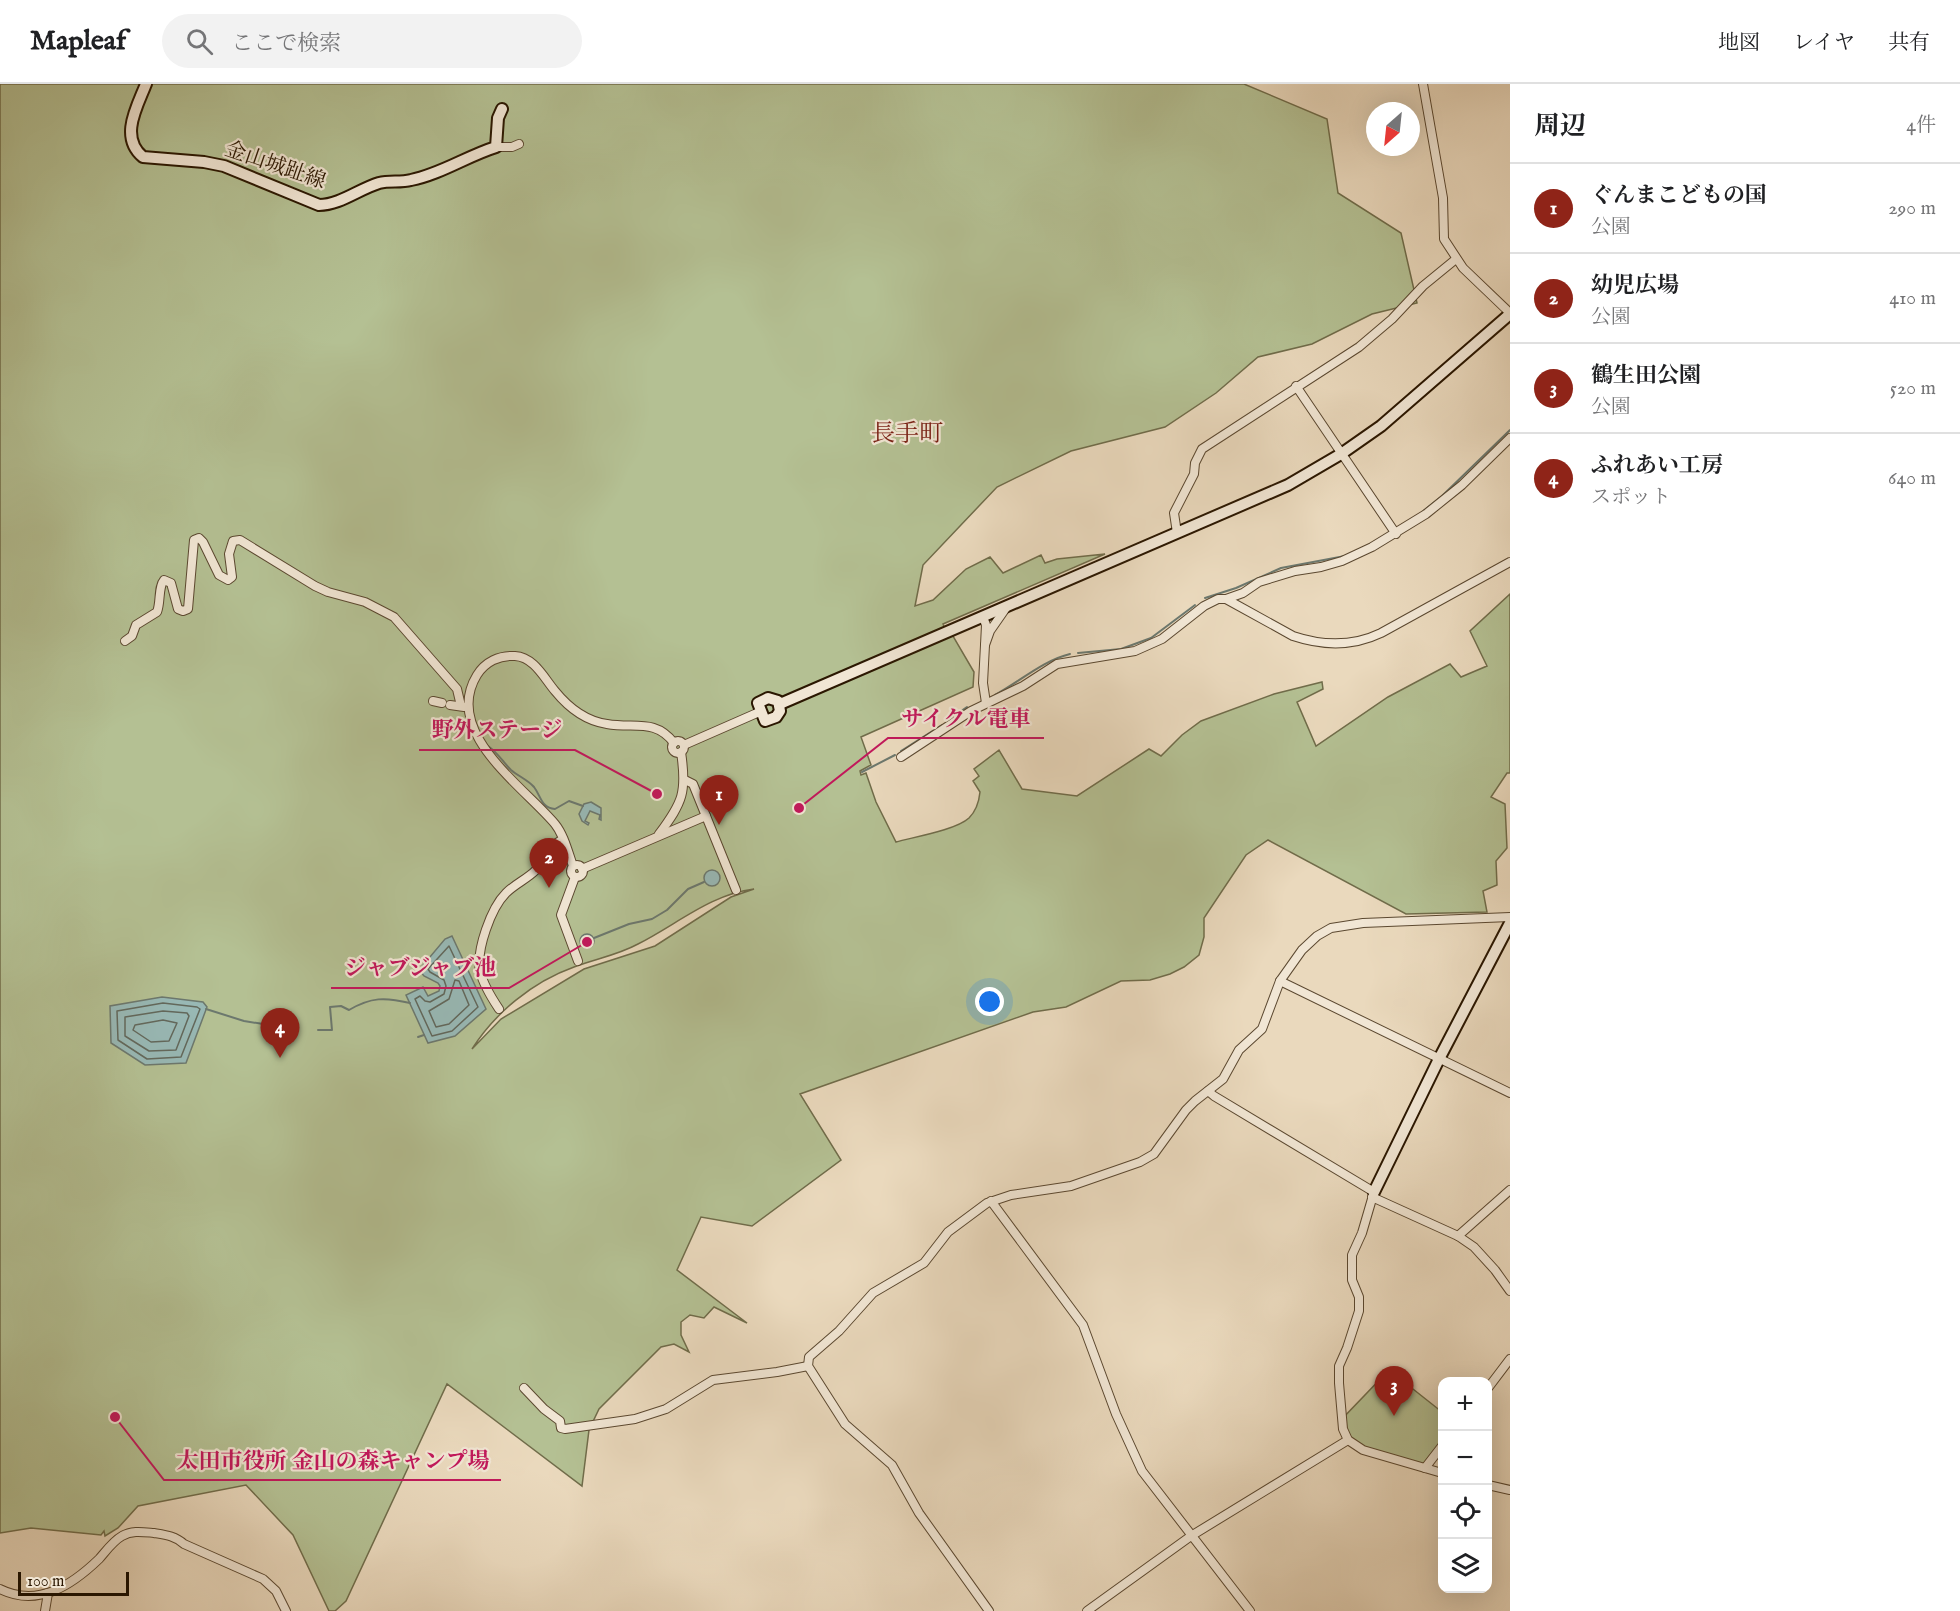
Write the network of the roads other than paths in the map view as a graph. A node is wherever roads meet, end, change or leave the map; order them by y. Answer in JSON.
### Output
{"nodes":[{"id":1,"x":146,"y":84,"type":"edge"},
{"id":2,"x":1423,"y":84,"type":"edge"},
{"id":3,"x":502,"y":109,"type":"dead end"},
{"id":4,"x":519,"y":144,"type":"dead end"},
{"id":5,"x":496,"y":147,"type":"junction"},
{"id":6,"x":1456,"y":259,"type":"junction"},
{"id":7,"x":1510,"y":314,"type":"edge"},
{"id":8,"x":1296,"y":386,"type":"junction"},
{"id":9,"x":1510,"y":438,"type":"edge"},
{"id":10,"x":1341,"y":454,"type":"junction"},
{"id":11,"x":1177,"y":534,"type":"junction"},
{"id":12,"x":1395,"y":534,"type":"junction"},
{"id":13,"x":1510,"y":562,"type":"edge"},
{"id":14,"x":1226,"y":599,"type":"junction"},
{"id":15,"x":1007,"y":606,"type":"junction"},
{"id":16,"x":983,"y":617,"type":"junction"},
{"id":17,"x":125,"y":641,"type":"dead end"},
{"id":18,"x":985,"y":645,"type":"junction"},
{"id":19,"x":433,"y":700,"type":"dead end"},
{"id":20,"x":986,"y":703,"type":"junction"},
{"id":21,"x":780,"y":704,"type":"dead end"},
{"id":22,"x":465,"y":707,"type":"junction"},
{"id":23,"x":757,"y":713,"type":"dead end"},
{"id":24,"x":682,"y":748,"type":"junction"},
{"id":25,"x":901,"y":757,"type":"dead end"},
{"id":26,"x":685,"y":780,"type":"junction"},
{"id":27,"x":706,"y":816,"type":"junction"},
{"id":28,"x":658,"y":836,"type":"junction"},
{"id":29,"x":563,"y":838,"type":"junction"},
{"id":30,"x":573,"y":866,"type":"junction"},
{"id":31,"x":582,"y":869,"type":"junction"},
{"id":32,"x":575,"y":877,"type":"junction"},
{"id":33,"x":736,"y":890,"type":"dead end"},
{"id":34,"x":1510,"y":917,"type":"edge"},
{"id":35,"x":1510,"y":923,"type":"edge"},
{"id":36,"x":578,"y":961,"type":"dead end"},
{"id":37,"x":1280,"y":981,"type":"junction"},
{"id":38,"x":499,"y":1009,"type":"dead end"},
{"id":39,"x":1439,"y":1059,"type":"junction"},
{"id":40,"x":1208,"y":1091,"type":"junction"},
{"id":41,"x":1510,"y":1093,"type":"edge"},
{"id":42,"x":1510,"y":1190,"type":"edge"},
{"id":43,"x":1373,"y":1195,"type":"junction"},
{"id":44,"x":991,"y":1201,"type":"junction"},
{"id":45,"x":1458,"y":1236,"type":"junction"},
{"id":46,"x":1510,"y":1291,"type":"edge"},
{"id":47,"x":1510,"y":1359,"type":"edge"},
{"id":48,"x":808,"y":1366,"type":"junction"},
{"id":49,"x":1492,"y":1383,"type":"edge"},
{"id":50,"x":524,"y":1388,"type":"dead end"},
{"id":51,"x":1348,"y":1440,"type":"junction"},
{"id":52,"x":1438,"y":1452,"type":"edge"},
{"id":53,"x":1425,"y":1468,"type":"junction"},
{"id":54,"x":1438,"y":1472,"type":"edge"},
{"id":55,"x":1492,"y":1486,"type":"edge"},
{"id":56,"x":1510,"y":1490,"type":"edge"},
{"id":57,"x":1191,"y":1536,"type":"junction"},
{"id":58,"x":0,"y":1589,"type":"edge"},
{"id":59,"x":48,"y":1593,"type":"junction"},
{"id":60,"x":45,"y":1611,"type":"edge"},
{"id":61,"x":286,"y":1611,"type":"edge"},
{"id":62,"x":989,"y":1611,"type":"edge"},
{"id":63,"x":1087,"y":1611,"type":"edge"},
{"id":64,"x":1250,"y":1611,"type":"edge"}],
"edges":[{"from":1,"to":5,"type":"street","name":"金山城趾線"},
{"from":2,"to":6,"type":"street"},
{"from":3,"to":5,"type":"street"},
{"from":4,"to":5,"type":"street"},
{"from":6,"to":7,"type":"street"},
{"from":6,"to":8,"type":"street"},
{"from":7,"to":10,"type":"street"},
{"from":8,"to":10,"type":"street"},
{"from":8,"to":11,"type":"street"},
{"from":9,"to":12,"type":"street"},
{"from":10,"to":11,"type":"street"},
{"from":10,"to":12,"type":"street"},
{"from":11,"to":15,"type":"street"},
{"from":12,"to":14,"type":"street"},
{"from":13,"to":14,"type":"street"},
{"from":14,"to":20,"type":"street"},
{"from":15,"to":16,"type":"street"},
{"from":15,"to":18,"type":"street"},
{"from":16,"to":18,"type":"street"},
{"from":16,"to":21,"type":"street"},
{"from":17,"to":22,"type":"street"},
{"from":18,"to":20,"type":"street"},
{"from":19,"to":22,"type":"street"},
{"from":20,"to":25,"type":"street"},
{"from":22,"to":24,"type":"street"},
{"from":22,"to":29,"type":"street"},
{"from":23,"to":24,"type":"street"},
{"from":24,"to":26,"type":"street"},
{"from":26,"to":27,"type":"street"},
{"from":26,"to":28,"type":"street"},
{"from":27,"to":28,"type":"street"},
{"from":27,"to":33,"type":"street"},
{"from":28,"to":31,"type":"street"},
{"from":29,"to":30,"type":"street"},
{"from":29,"to":38,"type":"street"},
{"from":30,"to":31,"type":"street"},
{"from":30,"to":32,"type":"street"},
{"from":31,"to":32,"type":"street"},
{"from":32,"to":36,"type":"street"},
{"from":34,"to":37,"type":"street"},
{"from":35,"to":39,"type":"street"},
{"from":37,"to":39,"type":"street"},
{"from":37,"to":40,"type":"street"},
{"from":39,"to":41,"type":"street"},
{"from":39,"to":43,"type":"street"},
{"from":40,"to":43,"type":"street"},
{"from":40,"to":44,"type":"street"},
{"from":42,"to":45,"type":"street"},
{"from":43,"to":45,"type":"street"},
{"from":43,"to":51,"type":"street"},
{"from":44,"to":48,"type":"street"},
{"from":44,"to":57,"type":"street"},
{"from":45,"to":46,"type":"street"},
{"from":47,"to":49,"type":"street"},
{"from":48,"to":50,"type":"street"},
{"from":48,"to":62,"type":"street"},
{"from":51,"to":53,"type":"street"},
{"from":51,"to":57,"type":"street"},
{"from":52,"to":53,"type":"street"},
{"from":53,"to":54,"type":"street"},
{"from":55,"to":56,"type":"street"},
{"from":57,"to":63,"type":"street"},
{"from":57,"to":64,"type":"street"},
{"from":58,"to":59,"type":"street"},
{"from":59,"to":60,"type":"street"},
{"from":59,"to":61,"type":"street"}]}
